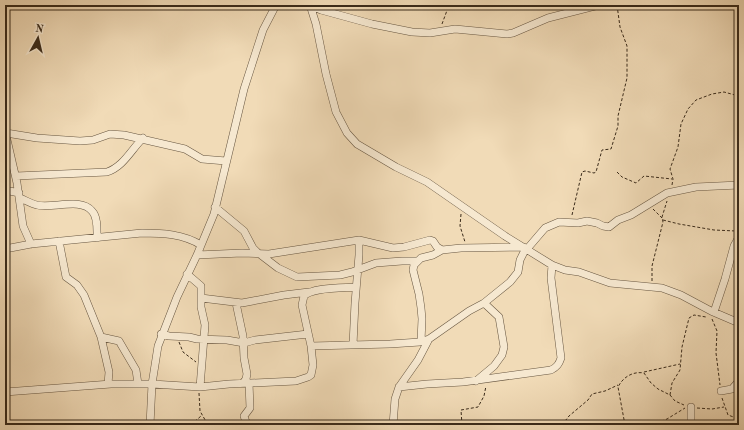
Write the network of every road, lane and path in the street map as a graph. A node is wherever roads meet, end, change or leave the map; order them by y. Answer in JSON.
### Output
{"nodes":[{"id":1,"x":276,"y":5,"type":"edge"},
{"id":2,"x":310,"y":5,"type":"edge"},
{"id":3,"x":449,"y":5,"type":"edge"},
{"id":4,"x":599,"y":5,"type":"edge"},
{"id":5,"x":617,"y":5,"type":"edge"},
{"id":6,"x":437,"y":31,"type":"junction"},
{"id":7,"x":739,"y":94,"type":"edge"},
{"id":8,"x":734,"y":95,"type":"junction"},
{"id":9,"x":736,"y":98,"type":"junction"},
{"id":10,"x":739,"y":98,"type":"edge"},
{"id":11,"x":739,"y":101,"type":"edge"},
{"id":12,"x":5,"y":132,"type":"edge"},
{"id":13,"x":143,"y":138,"type":"junction"},
{"id":14,"x":226,"y":161,"type":"junction"},
{"id":15,"x":617,"y":172,"type":"dead end"},
{"id":16,"x":16,"y":176,"type":"junction"},
{"id":17,"x":673,"y":179,"type":"junction"},
{"id":18,"x":739,"y":185,"type":"edge"},
{"id":19,"x":5,"y":190,"type":"edge"},
{"id":20,"x":672,"y":192,"type":"junction"},
{"id":21,"x":19,"y":196,"type":"junction"},
{"id":22,"x":644,"y":206,"type":"junction"},
{"id":23,"x":215,"y":207,"type":"junction"},
{"id":24,"x":462,"y":207,"type":"junction"},
{"id":25,"x":663,"y":219,"type":"junction"},
{"id":26,"x":570,"y":222,"type":"junction"},
{"id":27,"x":739,"y":231,"type":"edge"},
{"id":28,"x":739,"y":237,"type":"edge"},
{"id":29,"x":98,"y":238,"type":"junction"},
{"id":30,"x":359,"y":240,"type":"junction"},
{"id":31,"x":59,"y":241,"type":"junction"},
{"id":32,"x":31,"y":244,"type":"junction"},
{"id":33,"x":201,"y":245,"type":"junction"},
{"id":34,"x":467,"y":248,"type":"junction"},
{"id":35,"x":525,"y":248,"type":"junction"},
{"id":36,"x":5,"y":249,"type":"edge"},
{"id":37,"x":442,"y":250,"type":"junction"},
{"id":38,"x":259,"y":254,"type":"junction"},
{"id":39,"x":197,"y":256,"type":"junction"},
{"id":40,"x":417,"y":261,"type":"junction"},
{"id":41,"x":552,"y":265,"type":"junction"},
{"id":42,"x":358,"y":270,"type":"junction"},
{"id":43,"x":187,"y":274,"type":"junction"},
{"id":44,"x":651,"y":286,"type":"junction"},
{"id":45,"x":356,"y":287,"type":"junction"},
{"id":46,"x":309,"y":292,"type":"junction"},
{"id":47,"x":201,"y":298,"type":"junction"},
{"id":48,"x":236,"y":303,"type":"junction"},
{"id":49,"x":484,"y":303,"type":"junction"},
{"id":50,"x":714,"y":312,"type":"junction"},
{"id":51,"x":739,"y":323,"type":"edge"},
{"id":52,"x":162,"y":334,"type":"junction"},
{"id":53,"x":308,"y":334,"type":"junction"},
{"id":54,"x":179,"y":336,"type":"junction"},
{"id":55,"x":101,"y":337,"type":"junction"},
{"id":56,"x":204,"y":339,"type":"junction"},
{"id":57,"x":429,"y":339,"type":"junction"},
{"id":58,"x":422,"y":341,"type":"junction"},
{"id":59,"x":244,"y":343,"type":"junction"},
{"id":60,"x":353,"y":345,"type":"junction"},
{"id":61,"x":311,"y":346,"type":"junction"},
{"id":62,"x":680,"y":364,"type":"junction"},
{"id":63,"x":202,"y":368,"type":"junction"},
{"id":64,"x":644,"y":373,"type":"junction"},
{"id":65,"x":488,"y":379,"type":"junction"},
{"id":66,"x":476,"y":381,"type":"junction"},
{"id":67,"x":739,"y":381,"type":"edge"},
{"id":68,"x":246,"y":383,"type":"junction"},
{"id":69,"x":108,"y":384,"type":"junction"},
{"id":70,"x":138,"y":384,"type":"junction"},
{"id":71,"x":152,"y":384,"type":"junction"},
{"id":72,"x":619,"y":385,"type":"junction"},
{"id":73,"x":200,"y":387,"type":"junction"},
{"id":74,"x":399,"y":387,"type":"junction"},
{"id":75,"x":721,"y":390,"type":"junction"},
{"id":76,"x":5,"y":392,"type":"edge"},
{"id":77,"x":670,"y":395,"type":"junction"},
{"id":78,"x":5,"y":396,"type":"edge"},
{"id":79,"x":690,"y":406,"type":"junction"},
{"id":80,"x":724,"y":407,"type":"junction"},
{"id":81,"x":202,"y":416,"type":"junction"},
{"id":82,"x":739,"y":419,"type":"edge"},
{"id":83,"x":9,"y":425,"type":"edge"},
{"id":84,"x":150,"y":425,"type":"edge"},
{"id":85,"x":191,"y":425,"type":"edge"},
{"id":86,"x":208,"y":425,"type":"edge"},
{"id":87,"x":247,"y":425,"type":"edge"},
{"id":88,"x":393,"y":425,"type":"edge"},
{"id":89,"x":462,"y":425,"type":"edge"},
{"id":90,"x":562,"y":425,"type":"edge"},
{"id":91,"x":625,"y":425,"type":"edge"},
{"id":92,"x":652,"y":425,"type":"edge"},
{"id":93,"x":691,"y":425,"type":"edge"}],
"edges":[{"from":1,"to":14,"type":"street"},
{"from":2,"to":6,"type":"street"},
{"from":2,"to":24,"type":"street"},
{"from":3,"to":6,"type":"path"},
{"from":4,"to":6,"type":"street"},
{"from":5,"to":26,"type":"path"},
{"from":7,"to":8,"type":"path"},
{"from":8,"to":9,"type":"path"},
{"from":8,"to":17,"type":"path"},
{"from":9,"to":10,"type":"path"},
{"from":9,"to":11,"type":"path"},
{"from":12,"to":13,"type":"street"},
{"from":12,"to":16,"type":"street"},
{"from":13,"to":14,"type":"street"},
{"from":13,"to":16,"type":"street"},
{"from":14,"to":23,"type":"street"},
{"from":15,"to":17,"type":"path"},
{"from":16,"to":21,"type":"street"},
{"from":17,"to":20,"type":"path"},
{"from":18,"to":20,"type":"street"},
{"from":19,"to":21,"type":"street"},
{"from":20,"to":22,"type":"street"},
{"from":20,"to":25,"type":"path"},
{"from":21,"to":29,"type":"street"},
{"from":21,"to":32,"type":"street"},
{"from":22,"to":25,"type":"path"},
{"from":22,"to":26,"type":"street"},
{"from":23,"to":33,"type":"street"},
{"from":23,"to":38,"type":"street"},
{"from":24,"to":34,"type":"path"},
{"from":24,"to":35,"type":"street"},
{"from":25,"to":27,"type":"path"},
{"from":25,"to":44,"type":"path"},
{"from":26,"to":35,"type":"street"},
{"from":28,"to":50,"type":"street"},
{"from":29,"to":31,"type":"street"},
{"from":29,"to":33,"type":"street"},
{"from":30,"to":37,"type":"street"},
{"from":30,"to":38,"type":"street"},
{"from":30,"to":42,"type":"street"},
{"from":31,"to":32,"type":"street"},
{"from":31,"to":55,"type":"street"},
{"from":32,"to":36,"type":"street"},
{"from":33,"to":39,"type":"street"},
{"from":34,"to":35,"type":"street"},
{"from":34,"to":37,"type":"street"},
{"from":35,"to":41,"type":"street"},
{"from":35,"to":49,"type":"street"},
{"from":37,"to":40,"type":"street"},
{"from":38,"to":39,"type":"street"},
{"from":38,"to":42,"type":"street"},
{"from":39,"to":43,"type":"street"},
{"from":40,"to":42,"type":"street"},
{"from":40,"to":58,"type":"street"},
{"from":41,"to":44,"type":"street"},
{"from":41,"to":65,"type":"street"},
{"from":42,"to":45,"type":"street"},
{"from":43,"to":47,"type":"street"},
{"from":43,"to":52,"type":"street"},
{"from":44,"to":50,"type":"street"},
{"from":45,"to":46,"type":"street"},
{"from":45,"to":60,"type":"street"},
{"from":46,"to":48,"type":"street"},
{"from":46,"to":53,"type":"street"},
{"from":47,"to":48,"type":"street"},
{"from":47,"to":56,"type":"street"},
{"from":48,"to":59,"type":"street"},
{"from":49,"to":57,"type":"street"},
{"from":49,"to":66,"type":"street"},
{"from":50,"to":51,"type":"street"},
{"from":52,"to":54,"type":"street"},
{"from":52,"to":71,"type":"street"},
{"from":53,"to":59,"type":"street"},
{"from":53,"to":61,"type":"street"},
{"from":54,"to":56,"type":"street"},
{"from":54,"to":63,"type":"path"},
{"from":55,"to":69,"type":"street"},
{"from":55,"to":70,"type":"street"},
{"from":56,"to":59,"type":"street"},
{"from":56,"to":63,"type":"street"},
{"from":57,"to":58,"type":"street"},
{"from":57,"to":74,"type":"street"},
{"from":58,"to":60,"type":"street"},
{"from":59,"to":68,"type":"street"},
{"from":60,"to":61,"type":"street"},
{"from":61,"to":68,"type":"street"},
{"from":62,"to":64,"type":"path"},
{"from":62,"to":75,"type":"path"},
{"from":62,"to":77,"type":"path"},
{"from":63,"to":73,"type":"street"},
{"from":64,"to":72,"type":"path"},
{"from":64,"to":77,"type":"path"},
{"from":65,"to":66,"type":"street"},
{"from":65,"to":89,"type":"path"},
{"from":66,"to":74,"type":"street"},
{"from":67,"to":75,"type":"street"},
{"from":68,"to":73,"type":"street"},
{"from":68,"to":87,"type":"street"},
{"from":69,"to":70,"type":"street"},
{"from":69,"to":76,"type":"street"},
{"from":70,"to":71,"type":"street"},
{"from":71,"to":73,"type":"street"},
{"from":71,"to":84,"type":"street"},
{"from":72,"to":90,"type":"path"},
{"from":72,"to":91,"type":"path"},
{"from":73,"to":81,"type":"path"},
{"from":74,"to":88,"type":"street"},
{"from":75,"to":80,"type":"path"},
{"from":77,"to":79,"type":"path"},
{"from":78,"to":83,"type":"path"},
{"from":79,"to":80,"type":"path"},
{"from":79,"to":92,"type":"path"},
{"from":79,"to":93,"type":"street"},
{"from":80,"to":82,"type":"path"},
{"from":81,"to":85,"type":"path"},
{"from":81,"to":86,"type":"path"}]}
